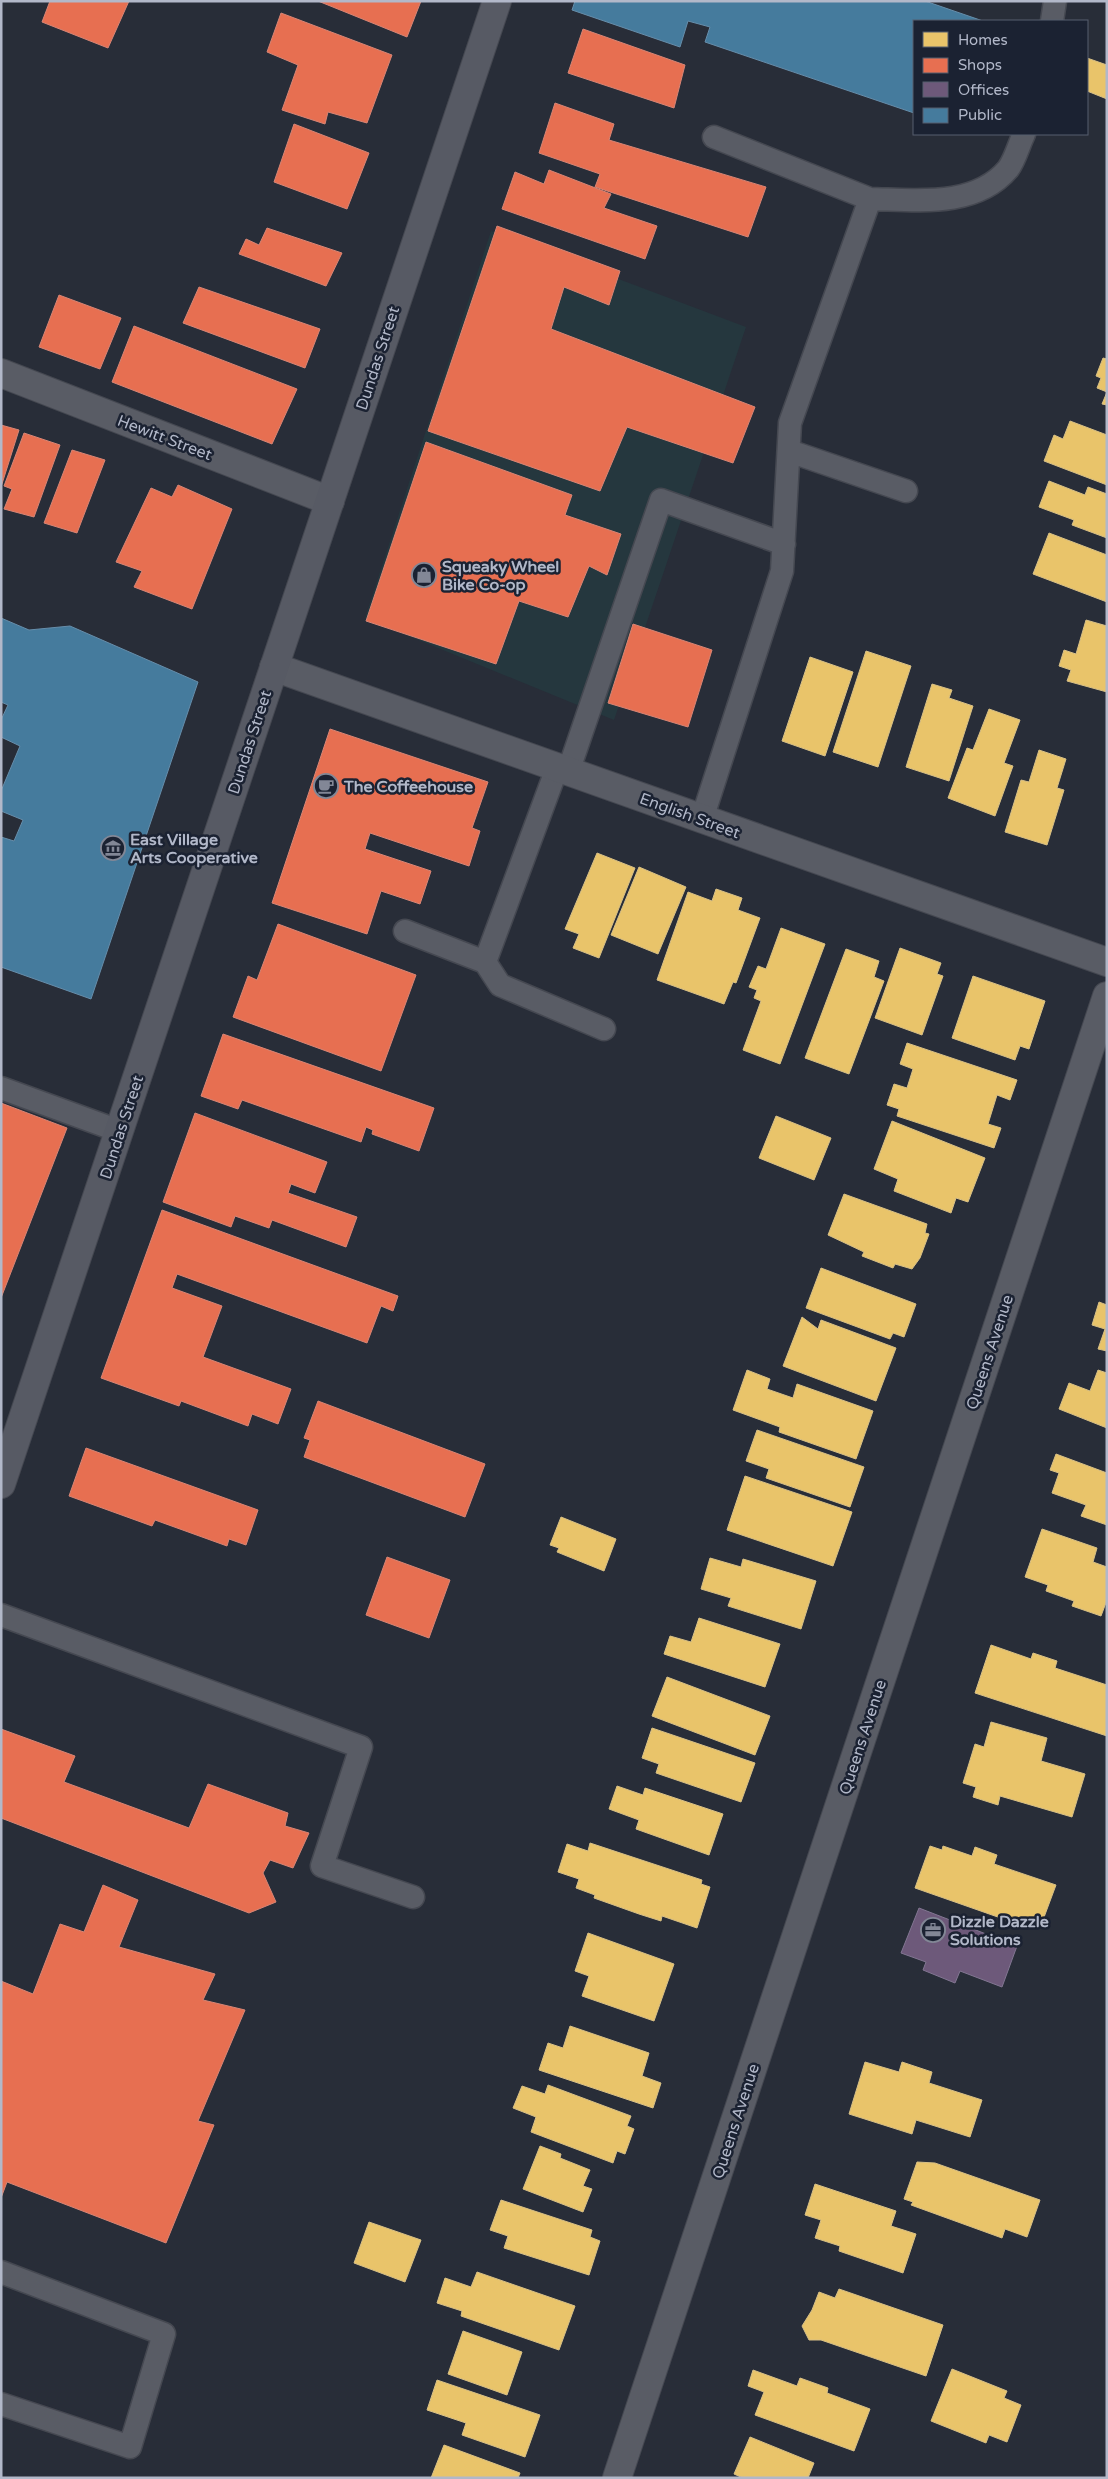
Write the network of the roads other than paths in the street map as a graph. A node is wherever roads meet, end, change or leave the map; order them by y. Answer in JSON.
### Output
{"nodes":[{"id":1,"x":497,"y":1,"type":"edge"},
{"id":2,"x":1055,"y":1,"type":"edge"},
{"id":3,"x":1052,"y":20,"type":"edge"},
{"id":4,"x":1024,"y":135,"type":"edge"},
{"id":5,"x":714,"y":137,"type":"dead end"},
{"id":6,"x":870,"y":199,"type":"junction"},
{"id":7,"x":1,"y":373,"type":"edge"},
{"id":8,"x":789,"y":451,"type":"junction"},
{"id":9,"x":906,"y":491,"type":"dead end"},
{"id":10,"x":330,"y":501,"type":"junction"},
{"id":11,"x":784,"y":544,"type":"junction"},
{"id":12,"x":274,"y":667,"type":"junction"},
{"id":13,"x":562,"y":770,"type":"junction"},
{"id":14,"x":702,"y":819,"type":"junction"},
{"id":15,"x":405,"y":931,"type":"dead end"},
{"id":16,"x":485,"y":962,"type":"junction"},
{"id":17,"x":1107,"y":962,"type":"edge"},
{"id":18,"x":1107,"y":996,"type":"edge"},
{"id":19,"x":604,"y":1029,"type":"dead end"},
{"id":20,"x":1,"y":1088,"type":"edge"},
{"id":21,"x":119,"y":1131,"type":"junction"},
{"id":22,"x":1,"y":1484,"type":"edge"},
{"id":23,"x":1,"y":1615,"type":"edge"},
{"id":24,"x":413,"y":1897,"type":"dead end"},
{"id":25,"x":1,"y":2272,"type":"edge"},
{"id":26,"x":1,"y":2404,"type":"edge"},
{"id":27,"x":617,"y":2478,"type":"edge"}],
"edges":[{"from":1,"to":10,"type":"main road","name":"Dundas Street"},
{"from":2,"to":3,"type":"lane"},
{"from":4,"to":6,"type":"lane"},
{"from":5,"to":6,"type":"lane"},
{"from":6,"to":8,"type":"lane"},
{"from":7,"to":10,"type":"street","name":"Hewitt Street"},
{"from":8,"to":9,"type":"lane"},
{"from":8,"to":11,"type":"lane"},
{"from":10,"to":12,"type":"main road","name":"Dundas Street"},
{"from":11,"to":13,"type":"lane"},
{"from":11,"to":14,"type":"lane"},
{"from":12,"to":13,"type":"street","name":"English Street"},
{"from":12,"to":21,"type":"main road","name":"Dundas Street"},
{"from":13,"to":14,"type":"street","name":"English Street"},
{"from":13,"to":16,"type":"lane"},
{"from":14,"to":17,"type":"street","name":"English Street"},
{"from":15,"to":16,"type":"lane"},
{"from":16,"to":19,"type":"lane"},
{"from":18,"to":27,"type":"street","name":"Queens Avenue"},
{"from":20,"to":21,"type":"lane"},
{"from":21,"to":22,"type":"main road","name":"Dundas Street"},
{"from":23,"to":24,"type":"lane"},
{"from":25,"to":26,"type":"lane"}]}
